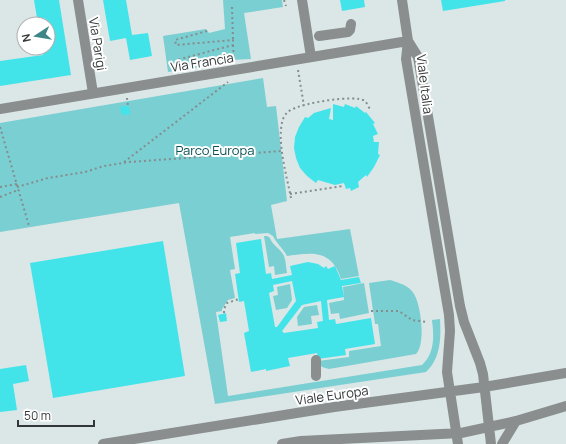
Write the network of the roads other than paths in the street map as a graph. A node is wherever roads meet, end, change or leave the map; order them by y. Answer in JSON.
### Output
{"nodes":[{"id":1,"x":78,"y":0,"type":"edge"},
{"id":2,"x":302,"y":0,"type":"edge"},
{"id":3,"x":402,"y":0,"type":"edge"},
{"id":4,"x":351,"y":24,"type":"dead end"},
{"id":5,"x":319,"y":36,"type":"dead end"},
{"id":6,"x":408,"y":41,"type":"junction"},
{"id":7,"x":311,"y":57,"type":"junction"},
{"id":8,"x":93,"y":93,"type":"junction"},
{"id":9,"x":0,"y":109,"type":"edge"},
{"id":10,"x":316,"y":360,"type":"dead end"},
{"id":11,"x":566,"y":374,"type":"edge"},
{"id":12,"x":316,"y":376,"type":"dead end"},
{"id":13,"x":484,"y":386,"type":"junction"},
{"id":14,"x":450,"y":392,"type":"junction"},
{"id":15,"x":566,"y":406,"type":"edge"},
{"id":16,"x":516,"y":421,"type":"junction"},
{"id":17,"x":489,"y":428,"type":"junction"},
{"id":18,"x":458,"y":439,"type":"edge"},
{"id":19,"x":103,"y":444,"type":"edge"},
{"id":20,"x":282,"y":444,"type":"edge"},
{"id":21,"x":490,"y":444,"type":"edge"},
{"id":22,"x":502,"y":444,"type":"edge"}],
"edges":[{"from":1,"to":8,"type":"street","name":"Via Parigi"},
{"from":2,"to":7,"type":"street"},
{"from":3,"to":6,"type":"street"},
{"from":4,"to":5,"type":"street"},
{"from":6,"to":7,"type":"street","name":"Via Francia"},
{"from":6,"to":13,"type":"street","name":"Viale Italia"},
{"from":6,"to":14,"type":"street","name":"Viale Italia"},
{"from":7,"to":8,"type":"street","name":"Via Francia"},
{"from":8,"to":9,"type":"street","name":"Via Francia"},
{"from":10,"to":12,"type":"street"},
{"from":11,"to":13,"type":"street","name":"Viale Europa"},
{"from":13,"to":14,"type":"street","name":"Viale Europa"},
{"from":13,"to":17,"type":"street","name":"Viale Italia"},
{"from":14,"to":18,"type":"street","name":"Viale Italia"},
{"from":14,"to":19,"type":"street","name":"Viale Europa"},
{"from":15,"to":16,"type":"street"},
{"from":16,"to":17,"type":"street"},
{"from":16,"to":22,"type":"street"},
{"from":17,"to":18,"type":"street"},
{"from":17,"to":21,"type":"street","name":"Viale Italia"},
{"from":18,"to":20,"type":"street"}]}
